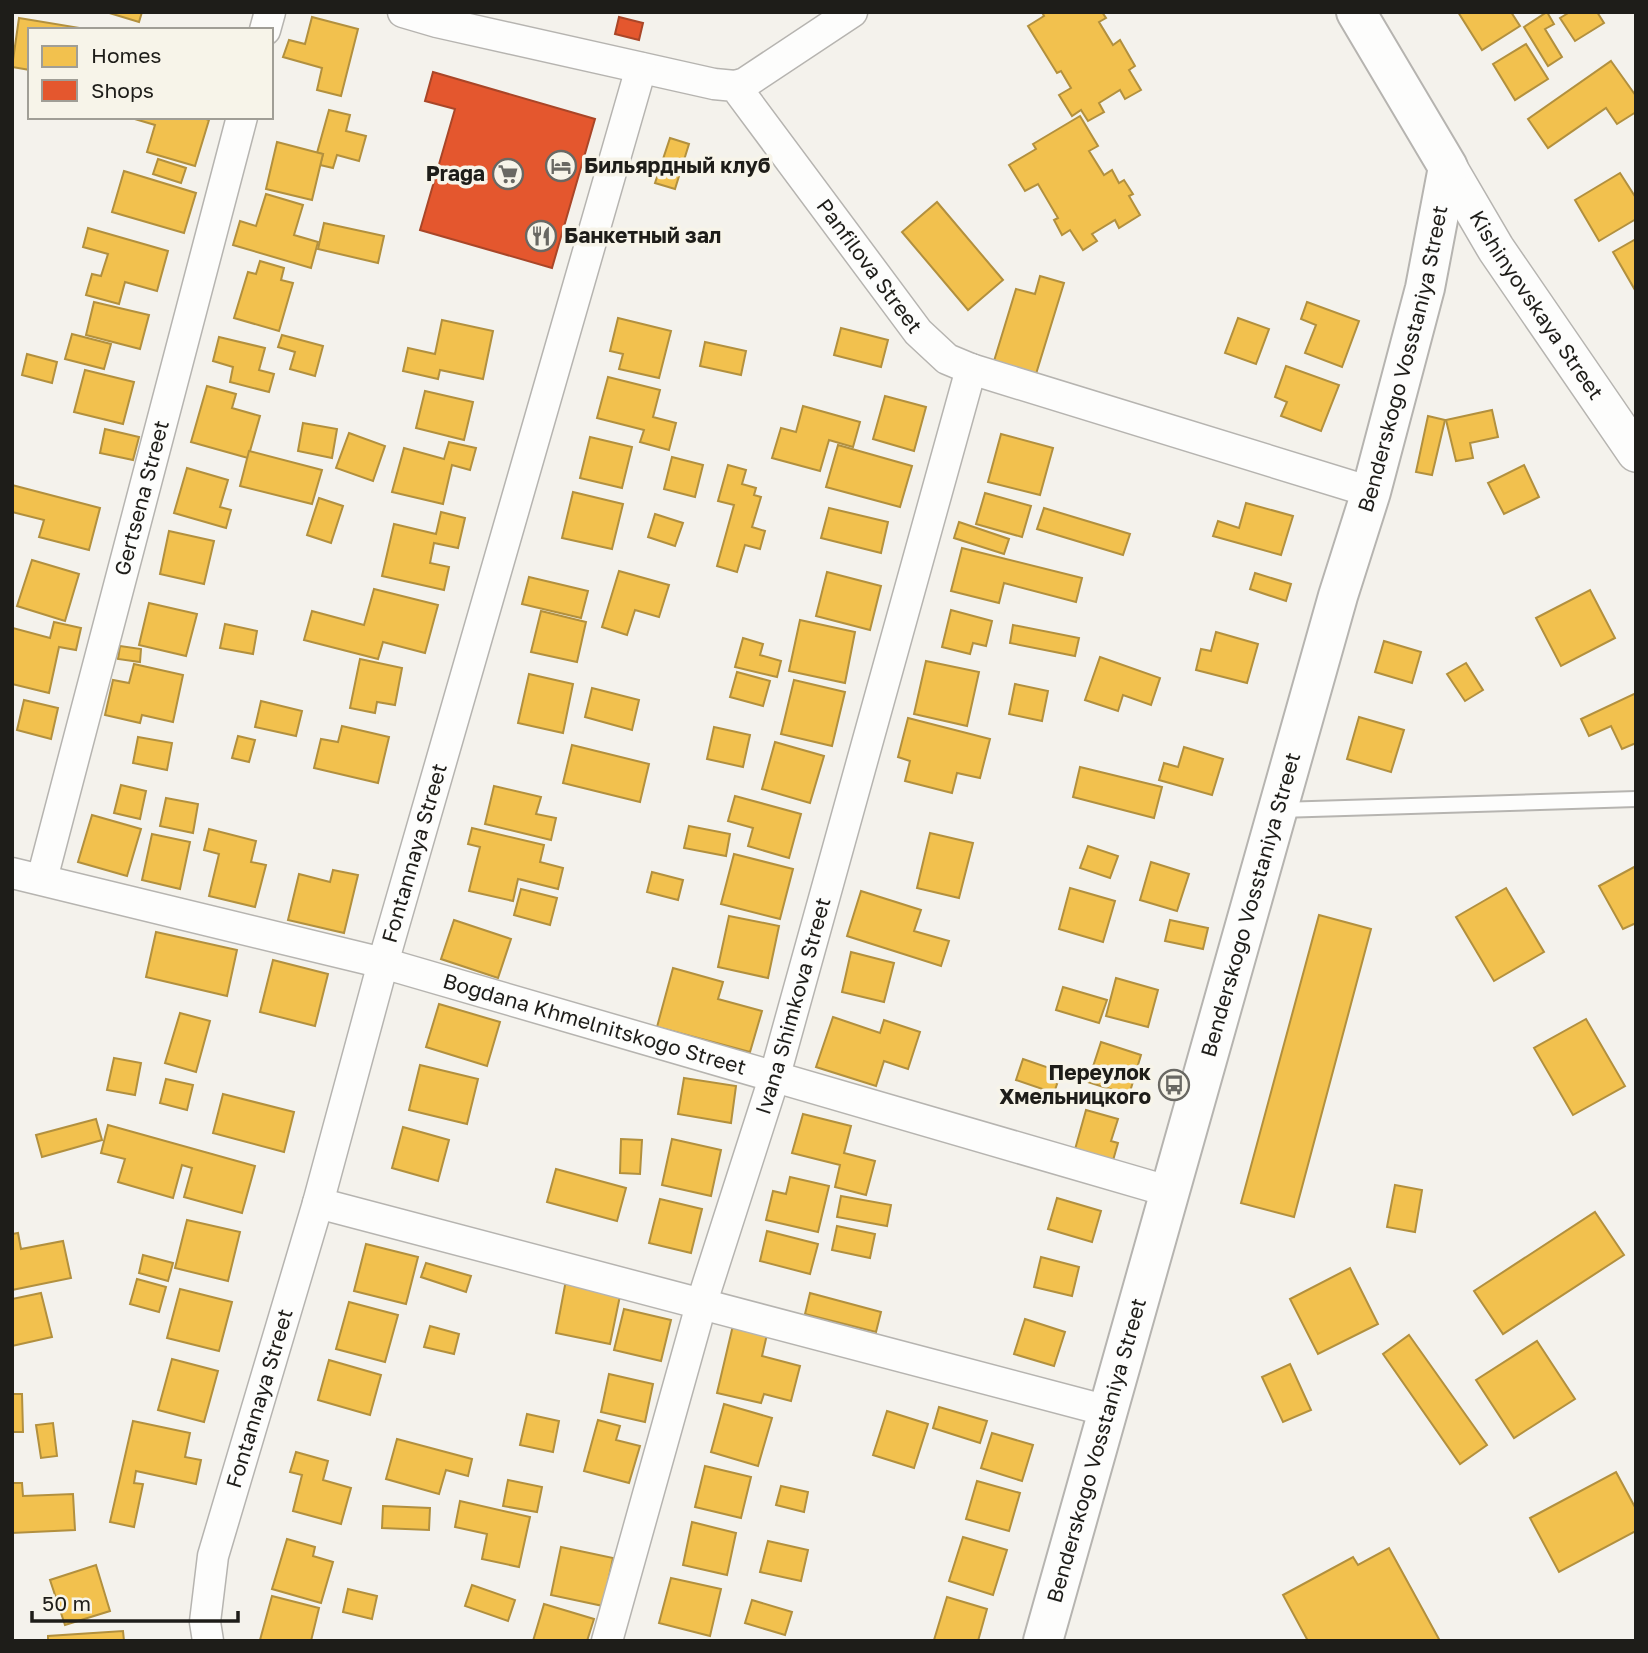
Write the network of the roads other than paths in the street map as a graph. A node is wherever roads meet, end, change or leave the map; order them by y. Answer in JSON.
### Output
{"nodes":[{"id":1,"x":403,"y":12,"type":"edge"},
{"id":2,"x":852,"y":12,"type":"edge"},
{"id":3,"x":1356,"y":12,"type":"edge"},
{"id":4,"x":809,"y":23,"type":"edge"},
{"id":5,"x":641,"y":68,"type":"junction"},
{"id":6,"x":735,"y":86,"type":"junction"},
{"id":7,"x":241,"y":119,"type":"edge"},
{"id":8,"x":1448,"y":167,"type":"junction"},
{"id":9,"x":971,"y":369,"type":"junction"},
{"id":10,"x":1636,"y":453,"type":"edge"},
{"id":11,"x":1371,"y":492,"type":"junction"},
{"id":12,"x":1636,"y":799,"type":"edge"},
{"id":13,"x":1278,"y":810,"type":"junction"},
{"id":14,"x":12,"y":873,"type":"edge"},
{"id":15,"x":42,"y":879,"type":"junction"},
{"id":16,"x":383,"y":962,"type":"junction"},
{"id":17,"x":775,"y":1075,"type":"junction"},
{"id":18,"x":1171,"y":1192,"type":"junction"},
{"id":19,"x":318,"y":1203,"type":"junction"},
{"id":20,"x":701,"y":1305,"type":"junction"},
{"id":21,"x":1108,"y":1411,"type":"junction"},
{"id":22,"x":208,"y":1641,"type":"edge"},
{"id":23,"x":607,"y":1641,"type":"edge"},
{"id":24,"x":1043,"y":1641,"type":"edge"}],
"edges":[{"from":1,"to":5,"type":"street"},
{"from":2,"to":4,"type":"street"},
{"from":3,"to":8,"type":"main road","name":"Kishinyovskaya Street"},
{"from":4,"to":6,"type":"street"},
{"from":5,"to":6,"type":"street"},
{"from":5,"to":16,"type":"street","name":"Fontannaya Street"},
{"from":6,"to":9,"type":"street","name":"Panfilova Street"},
{"from":7,"to":15,"type":"street","name":"Gertsena Street"},
{"from":8,"to":10,"type":"street","name":"Kishinyovskaya Street"},
{"from":8,"to":11,"type":"main road","name":"Benderskogo Vosstaniya Street"},
{"from":9,"to":11,"type":"street","name":"Panfilova Street"},
{"from":9,"to":17,"type":"street","name":"Ivana Shimkova Street"},
{"from":11,"to":13,"type":"main road","name":"Benderskogo Vosstaniya Street"},
{"from":12,"to":13,"type":"lane"},
{"from":13,"to":18,"type":"main road","name":"Benderskogo Vosstaniya Street"},
{"from":14,"to":15,"type":"street","name":"Bogdana Khmelnitskogo Street"},
{"from":15,"to":16,"type":"street","name":"Bogdana Khmelnitskogo Street"},
{"from":16,"to":17,"type":"street","name":"Bogdana Khmelnitskogo Street"},
{"from":16,"to":19,"type":"street","name":"Fontannaya Street"},
{"from":17,"to":18,"type":"street","name":"Bogdana Khmelnitskogo Street"},
{"from":17,"to":20,"type":"street","name":"Ivana Shimkova Street"},
{"from":18,"to":21,"type":"main road","name":"Benderskogo Vosstaniya Street"},
{"from":19,"to":20,"type":"street"},
{"from":19,"to":22,"type":"street","name":"Fontannaya Street"},
{"from":20,"to":21,"type":"street"},
{"from":20,"to":23,"type":"street","name":"Ivana Shimkova Street"},
{"from":21,"to":24,"type":"main road","name":"Benderskogo Vosstaniya Street"}]}
